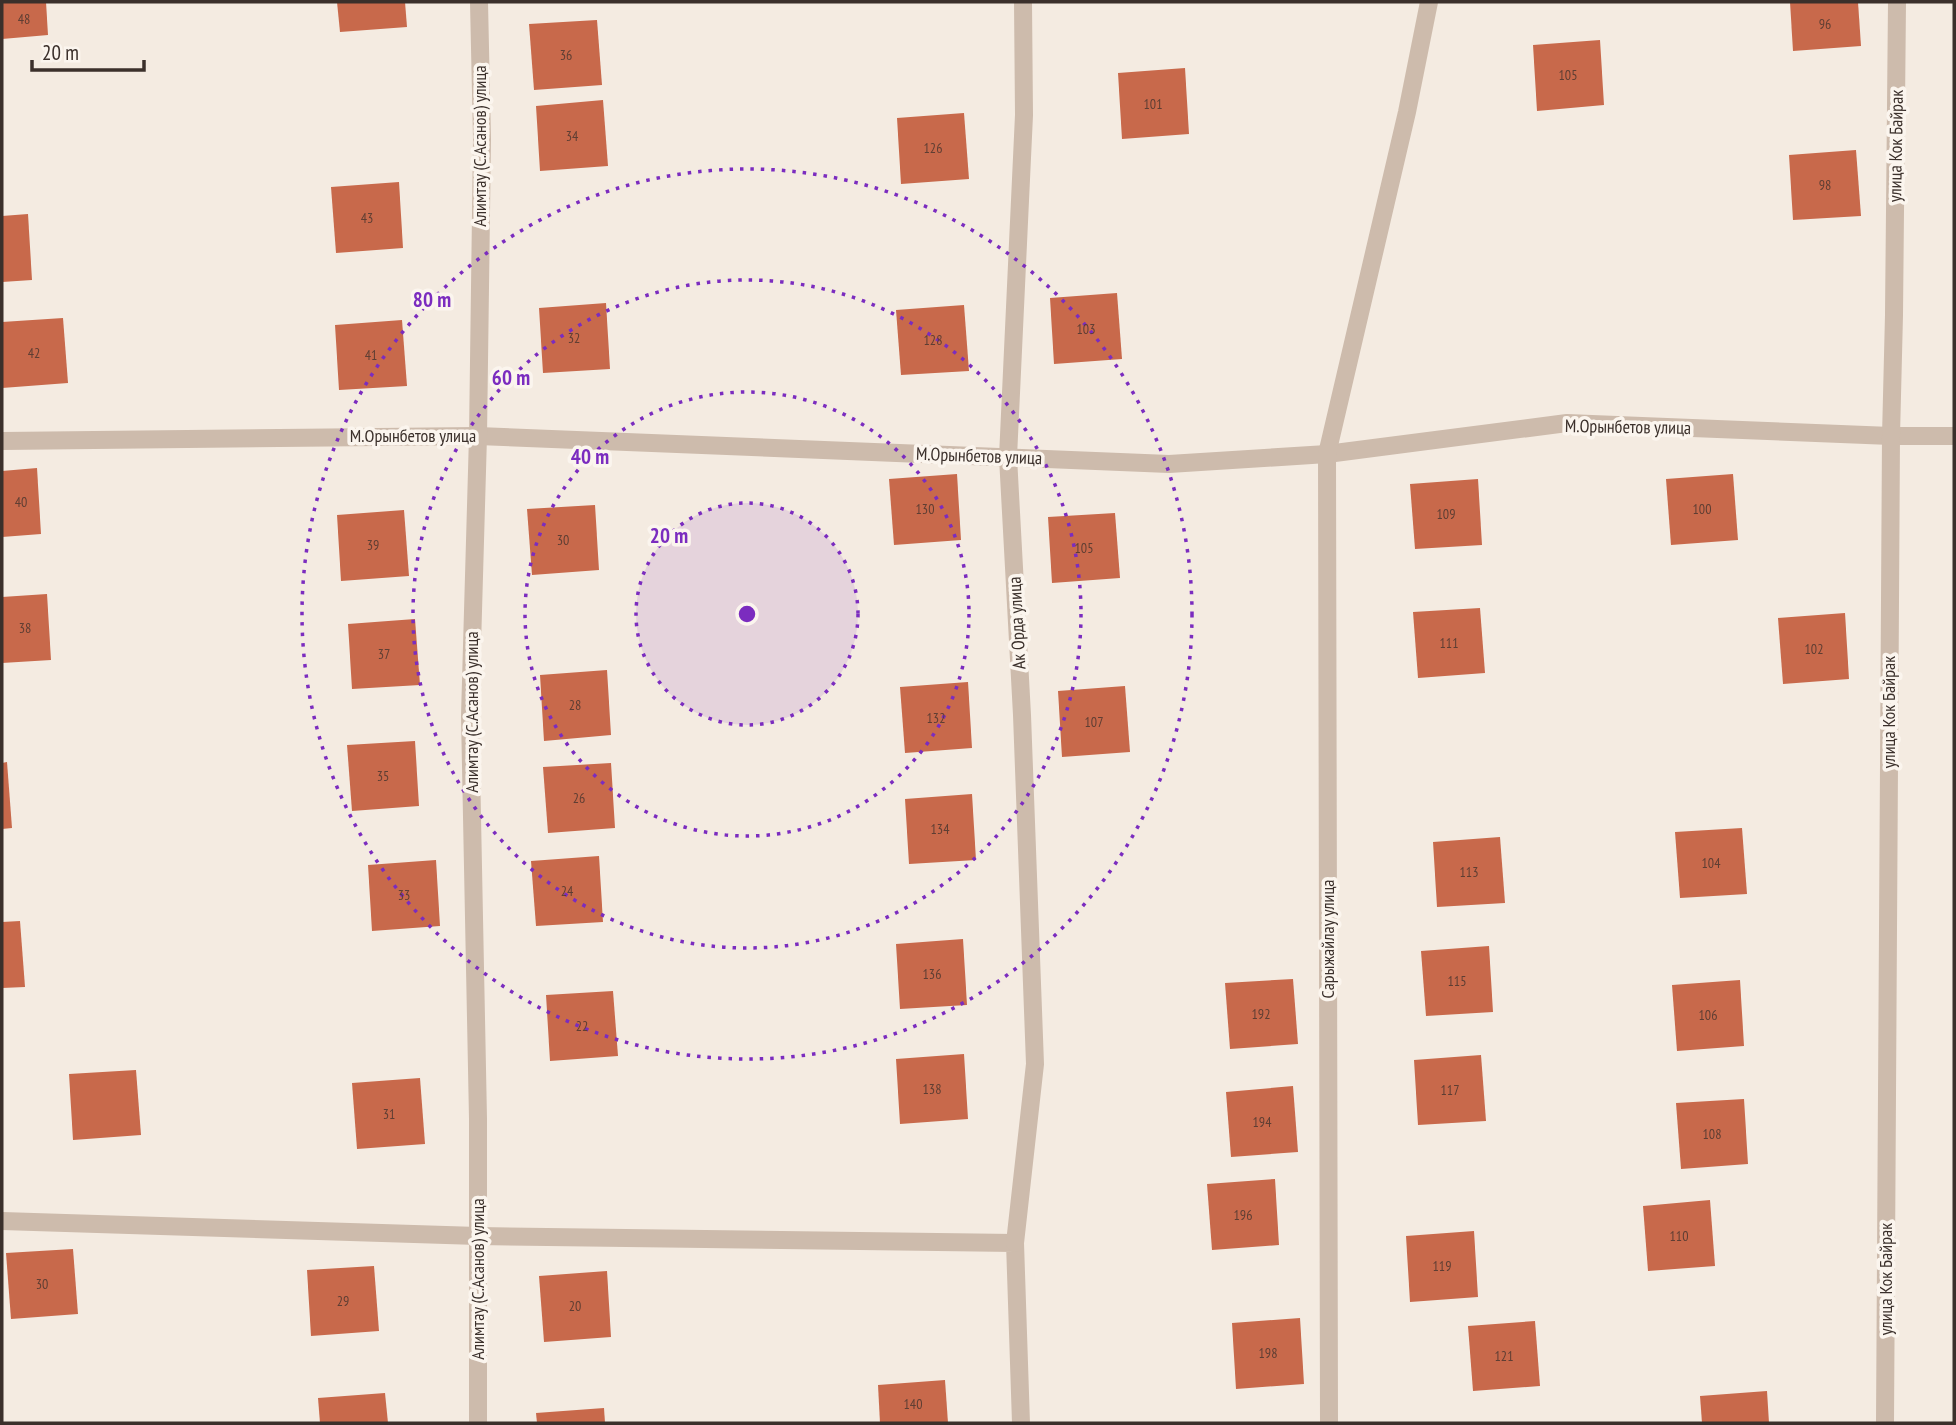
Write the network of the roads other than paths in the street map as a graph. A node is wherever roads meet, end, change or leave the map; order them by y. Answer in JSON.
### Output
{"nodes":[{"id":1,"x":479,"y":2,"type":"edge"},
{"id":2,"x":1023,"y":2,"type":"edge"},
{"id":3,"x":1429,"y":2,"type":"edge"},
{"id":4,"x":1897,"y":2,"type":"edge"},
{"id":5,"x":478,"y":436,"type":"junction"},
{"id":6,"x":1891,"y":436,"type":"junction"},
{"id":7,"x":1954,"y":436,"type":"edge"},
{"id":8,"x":2,"y":441,"type":"edge"},
{"id":9,"x":1327,"y":454,"type":"junction"},
{"id":10,"x":1009,"y":457,"type":"junction"},
{"id":11,"x":2,"y":1221,"type":"edge"},
{"id":12,"x":478,"y":1236,"type":"junction"},
{"id":13,"x":1015,"y":1243,"type":"junction"},
{"id":14,"x":478,"y":1423,"type":"edge"},
{"id":15,"x":1021,"y":1423,"type":"edge"},
{"id":16,"x":1329,"y":1423,"type":"edge"},
{"id":17,"x":1885,"y":1423,"type":"edge"}],
"edges":[{"from":1,"to":5,"type":"street","name":"Алимтау (С.Асанов) улица"},
{"from":2,"to":10,"type":"street","name":"Ак Орда улица"},
{"from":3,"to":9,"type":"street","name":"Сарыжайлау улица"},
{"from":4,"to":6,"type":"street","name":"улица Кок Байрак"},
{"from":5,"to":8,"type":"street","name":"М.Орынбетов улица"},
{"from":5,"to":10,"type":"street","name":"М.Орынбетов улица"},
{"from":5,"to":12,"type":"street","name":"Алимтау (С.Асанов) улица"},
{"from":6,"to":7,"type":"street","name":"М.Орынбетов улица"},
{"from":6,"to":9,"type":"street","name":"М.Орынбетов улица"},
{"from":6,"to":17,"type":"street","name":"улица Кок Байрак"},
{"from":9,"to":10,"type":"street","name":"М.Орынбетов улица"},
{"from":9,"to":16,"type":"street","name":"Сарыжайлау улица"},
{"from":10,"to":13,"type":"street","name":"Ак Орда улица"},
{"from":11,"to":12,"type":"street"},
{"from":12,"to":13,"type":"street"},
{"from":12,"to":14,"type":"street","name":"Алимтау (С.Асанов) улица"},
{"from":13,"to":15,"type":"street","name":"Ак Орда улица"}]}
